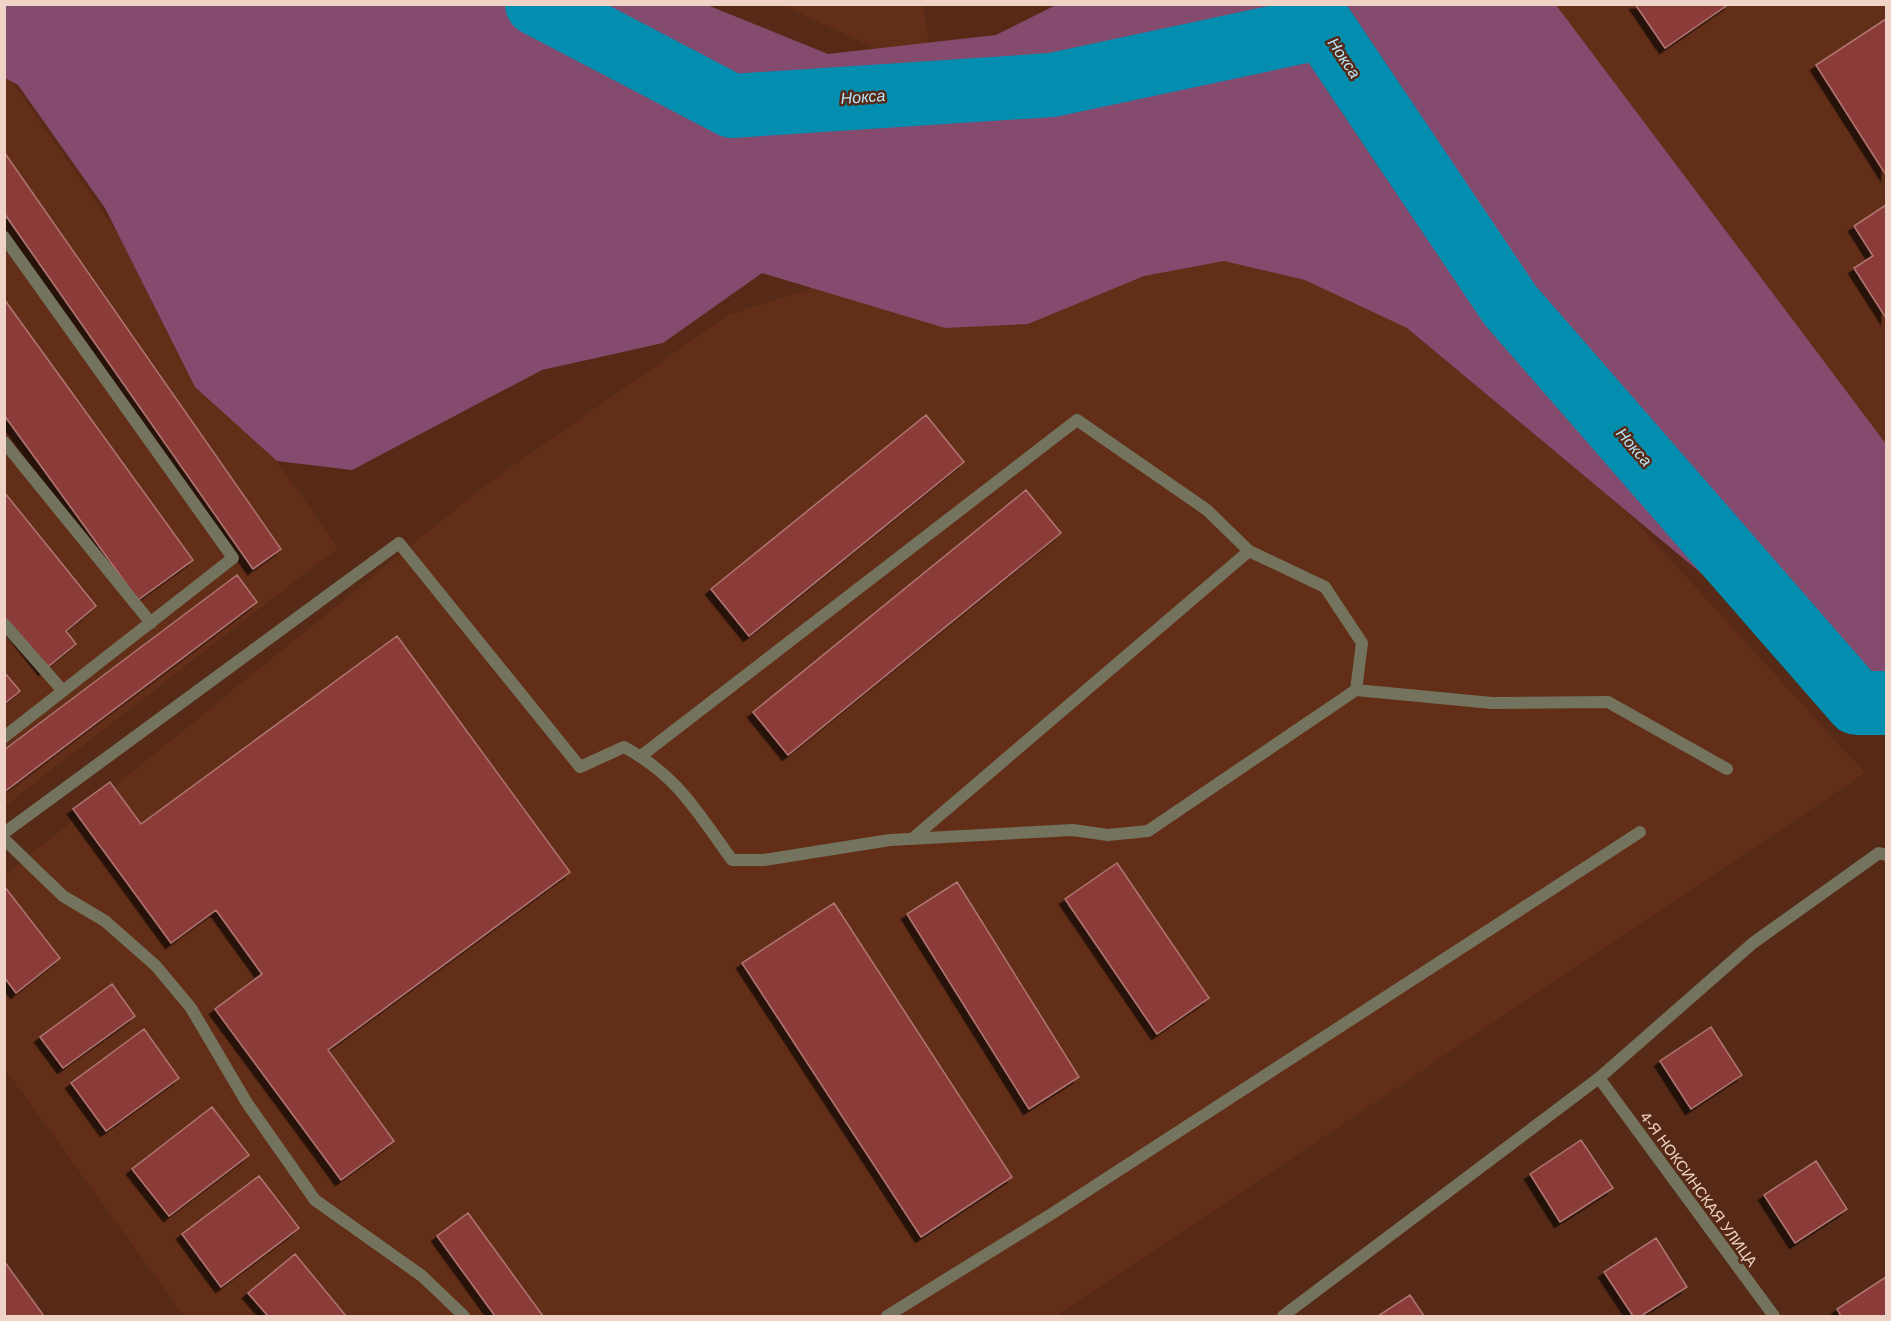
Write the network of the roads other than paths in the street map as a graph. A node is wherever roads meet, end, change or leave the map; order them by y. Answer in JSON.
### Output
{"nodes":[{"id":1,"x":4,"y":237,"type":"edge"},
{"id":2,"x":4,"y":442,"type":"edge"},
{"id":3,"x":1249,"y":551,"type":"junction"},
{"id":4,"x":151,"y":623,"type":"junction"},
{"id":5,"x":4,"y":624,"type":"edge"},
{"id":6,"x":1356,"y":690,"type":"junction"},
{"id":7,"x":63,"y":691,"type":"junction"},
{"id":8,"x":4,"y":737,"type":"edge"},
{"id":9,"x":641,"y":756,"type":"junction"},
{"id":10,"x":1727,"y":769,"type":"dead end"},
{"id":11,"x":1640,"y":832,"type":"dead end"},
{"id":12,"x":4,"y":833,"type":"edge"},
{"id":13,"x":4,"y":838,"type":"edge"},
{"id":14,"x":912,"y":839,"type":"junction"},
{"id":15,"x":1887,"y":855,"type":"edge"},
{"id":16,"x":1599,"y":1078,"type":"junction"},
{"id":17,"x":464,"y":1317,"type":"edge"},
{"id":18,"x":887,"y":1317,"type":"edge"},
{"id":19,"x":1283,"y":1317,"type":"edge"},
{"id":20,"x":1774,"y":1317,"type":"edge"}],
"edges":[{"from":1,"to":4,"type":"street"},
{"from":2,"to":4,"type":"street"},
{"from":3,"to":6,"type":"street"},
{"from":3,"to":9,"type":"street"},
{"from":3,"to":14,"type":"street"},
{"from":4,"to":7,"type":"street"},
{"from":5,"to":7,"type":"street"},
{"from":6,"to":10,"type":"street"},
{"from":6,"to":14,"type":"street"},
{"from":7,"to":8,"type":"street"},
{"from":9,"to":12,"type":"street"},
{"from":9,"to":14,"type":"street"},
{"from":11,"to":18,"type":"street"},
{"from":13,"to":17,"type":"street"},
{"from":15,"to":16,"type":"street"},
{"from":16,"to":19,"type":"street"},
{"from":16,"to":20,"type":"street","name":"4-Я НОКСИНСКАЯ УЛИЦА"}]}
